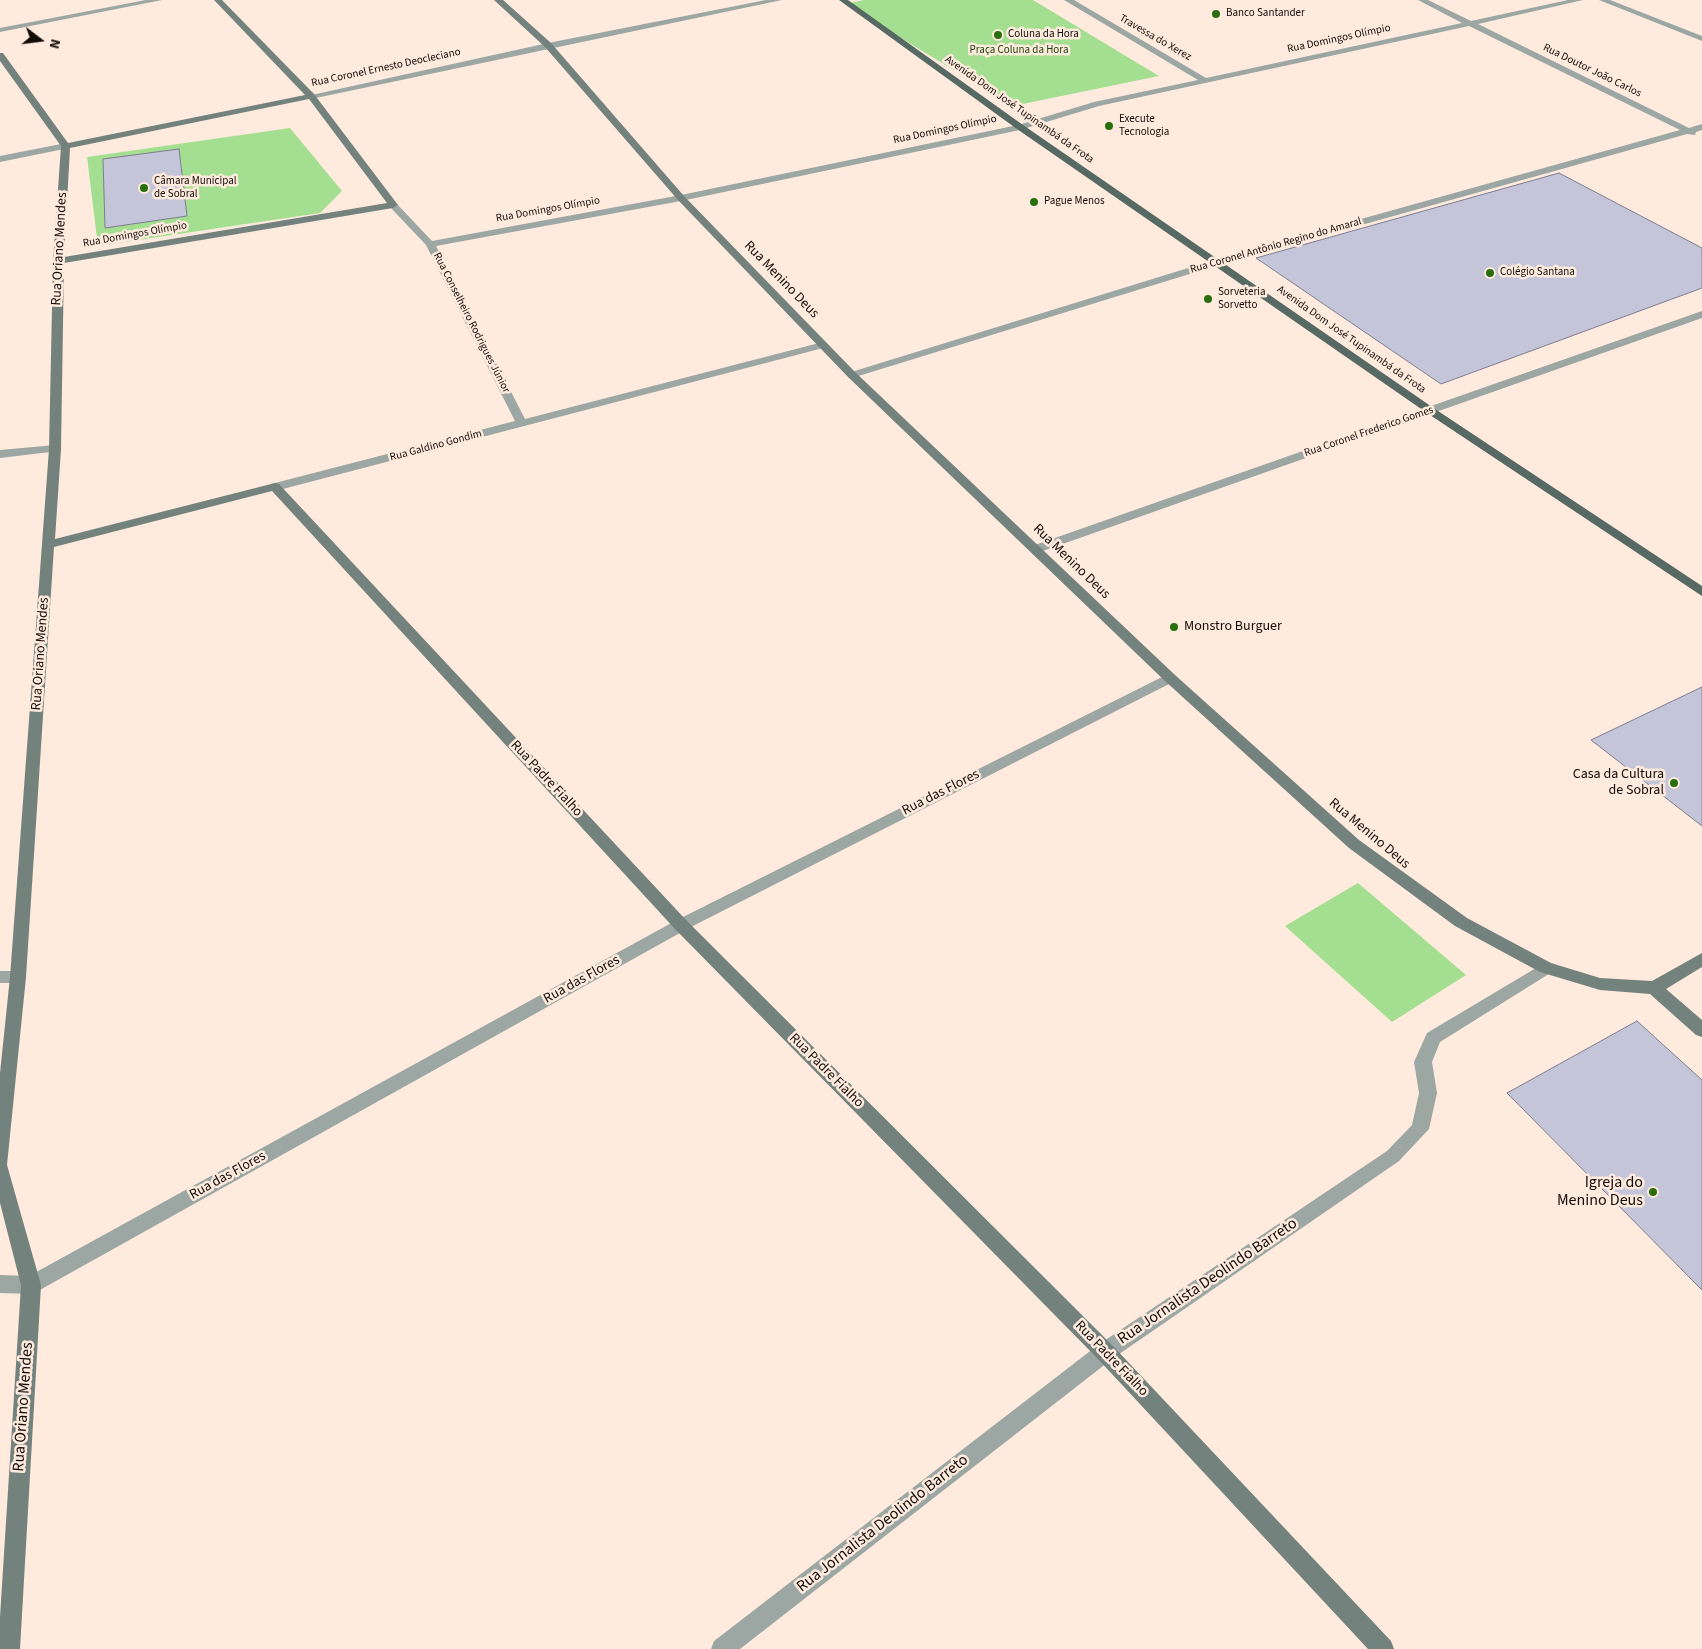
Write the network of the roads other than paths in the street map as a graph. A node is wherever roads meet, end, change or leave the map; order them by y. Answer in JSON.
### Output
{"nodes":[{"id":1,"x":158,"y":0,"type":"edge"},
{"id":2,"x":218,"y":0,"type":"edge"},
{"id":3,"x":498,"y":0,"type":"edge"},
{"id":4,"x":778,"y":0,"type":"edge"},
{"id":5,"x":843,"y":0,"type":"edge"},
{"id":6,"x":1068,"y":0,"type":"edge"},
{"id":7,"x":1422,"y":0,"type":"edge"},
{"id":8,"x":1579,"y":0,"type":"edge"},
{"id":9,"x":1603,"y":0,"type":"edge"},
{"id":10,"x":1473,"y":24,"type":"junction"},
{"id":11,"x":0,"y":30,"type":"edge"},
{"id":12,"x":1702,"y":39,"type":"edge"},
{"id":13,"x":548,"y":45,"type":"junction"},
{"id":14,"x":0,"y":55,"type":"edge"},
{"id":15,"x":1204,"y":80,"type":"junction"},
{"id":16,"x":312,"y":96,"type":"junction"},
{"id":17,"x":1020,"y":127,"type":"junction"},
{"id":18,"x":1702,"y":127,"type":"edge"},
{"id":19,"x":1687,"y":131,"type":"junction"},
{"id":20,"x":1702,"y":138,"type":"edge"},
{"id":21,"x":66,"y":146,"type":"junction"},
{"id":22,"x":0,"y":159,"type":"edge"},
{"id":23,"x":681,"y":198,"type":"junction"},
{"id":24,"x":393,"y":205,"type":"junction"},
{"id":25,"x":430,"y":244,"type":"junction"},
{"id":26,"x":58,"y":261,"type":"junction"},
{"id":27,"x":1218,"y":262,"type":"junction"},
{"id":28,"x":1702,"y":314,"type":"edge"},
{"id":29,"x":823,"y":344,"type":"junction"},
{"id":30,"x":852,"y":375,"type":"junction"},
{"id":31,"x":1431,"y":411,"type":"junction"},
{"id":32,"x":522,"y":423,"type":"junction"},
{"id":33,"x":55,"y":450,"type":"junction"},
{"id":34,"x":0,"y":454,"type":"edge"},
{"id":35,"x":275,"y":487,"type":"junction"},
{"id":36,"x":48,"y":545,"type":"junction"},
{"id":37,"x":1036,"y":549,"type":"junction"},
{"id":38,"x":1702,"y":592,"type":"edge"},
{"id":39,"x":1170,"y":678,"type":"junction"},
{"id":40,"x":681,"y":925,"type":"junction"},
{"id":41,"x":1702,"y":960,"type":"edge"},
{"id":42,"x":1546,"y":968,"type":"junction"},
{"id":43,"x":0,"y":977,"type":"edge"},
{"id":44,"x":18,"y":977,"type":"junction"},
{"id":45,"x":1654,"y":988,"type":"junction"},
{"id":46,"x":1702,"y":1030,"type":"edge"},
{"id":47,"x":0,"y":1161,"type":"edge"},
{"id":48,"x":0,"y":1169,"type":"edge"},
{"id":49,"x":0,"y":1284,"type":"edge"},
{"id":50,"x":31,"y":1285,"type":"junction"},
{"id":51,"x":1105,"y":1352,"type":"junction"},
{"id":52,"x":9,"y":1649,"type":"edge"},
{"id":53,"x":722,"y":1649,"type":"edge"},
{"id":54,"x":1383,"y":1649,"type":"edge"}],
"edges":[{"from":1,"to":11,"type":"street"},
{"from":2,"to":16,"type":"main road","name":"Rua Conselheiro Rodrigues Júnior"},
{"from":3,"to":13,"type":"main road","name":"Rua Menino Deus"},
{"from":4,"to":13,"type":"street","name":"Rua Coronel Ernesto Deocleciano"},
{"from":5,"to":17,"type":"main road","name":"Avenida Dom José Tupinambá da Frota"},
{"from":6,"to":15,"type":"street","name":"Travessa do Xerez"},
{"from":7,"to":10,"type":"street","name":"Rua Doutor João Carlos"},
{"from":8,"to":10,"type":"street","name":"Rua Domingos Olímpio"},
{"from":9,"to":12,"type":"street"},
{"from":10,"to":15,"type":"street","name":"Rua Domingos Olímpio"},
{"from":10,"to":19,"type":"street","name":"Rua Doutor João Carlos"},
{"from":13,"to":16,"type":"street","name":"Rua Coronel Ernesto Deocleciano"},
{"from":13,"to":23,"type":"main road","name":"Rua Menino Deus"},
{"from":14,"to":21,"type":"main road"},
{"from":15,"to":17,"type":"street","name":"Rua Domingos Olímpio"},
{"from":16,"to":21,"type":"main road","name":"Rua Coronel Ernesto Deocleciano"},
{"from":16,"to":24,"type":"main road","name":"Rua Conselheiro Rodrigues Júnior"},
{"from":17,"to":23,"type":"street","name":"Rua Domingos Olímpio"},
{"from":17,"to":27,"type":"main road","name":"Avenida Dom José Tupinambá da Frota"},
{"from":18,"to":19,"type":"street","name":"Rua Coronel Antônio Regino do Amaral"},
{"from":19,"to":20,"type":"street","name":"Rua Doutor João Carlos"},
{"from":19,"to":27,"type":"street","name":"Rua Coronel Antônio Regino do Amaral"},
{"from":21,"to":22,"type":"street","name":"Rua Coronel Ernesto Deocleciano"},
{"from":21,"to":26,"type":"main road","name":"Rua Oriano Mendes"},
{"from":23,"to":25,"type":"street","name":"Rua Domingos Olímpio"},
{"from":23,"to":29,"type":"main road","name":"Rua Menino Deus"},
{"from":24,"to":25,"type":"street","name":"Rua Conselheiro Rodrigues Júnior"},
{"from":24,"to":26,"type":"main road","name":"Rua Domingos Olímpio"},
{"from":25,"to":32,"type":"street","name":"Rua Conselheiro Rodrigues Júnior"},
{"from":26,"to":33,"type":"main road","name":"Rua Oriano Mendes"},
{"from":27,"to":30,"type":"street","name":"Rua Coronel Antônio Regino do Amaral"},
{"from":27,"to":31,"type":"main road","name":"Avenida Dom José Tupinambá da Frota"},
{"from":28,"to":31,"type":"street","name":"Rua Coronel Frederico Gomes"},
{"from":29,"to":30,"type":"main road","name":"Rua Menino Deus"},
{"from":29,"to":32,"type":"street","name":"Rua Galdino Gondim"},
{"from":30,"to":37,"type":"main road","name":"Rua Menino Deus"},
{"from":31,"to":37,"type":"street","name":"Rua Coronel Frederico Gomes"},
{"from":31,"to":38,"type":"main road","name":"Avenida Dom José Tupinambá da Frota"},
{"from":32,"to":35,"type":"street","name":"Rua Galdino Gondim"},
{"from":33,"to":34,"type":"street"},
{"from":33,"to":36,"type":"main road","name":"Rua Oriano Mendes"},
{"from":35,"to":36,"type":"main road","name":"Rua Galdino Gondim"},
{"from":35,"to":40,"type":"main road","name":"Rua Padre Fialho"},
{"from":36,"to":44,"type":"main road","name":"Rua Oriano Mendes"},
{"from":37,"to":39,"type":"main road","name":"Rua Menino Deus"},
{"from":39,"to":40,"type":"street","name":"Rua das Flores"},
{"from":39,"to":42,"type":"main road","name":"Rua Menino Deus"},
{"from":40,"to":50,"type":"street","name":"Rua das Flores"},
{"from":40,"to":51,"type":"main road","name":"Rua Padre Fialho"},
{"from":41,"to":45,"type":"main road"},
{"from":42,"to":45,"type":"main road","name":"Rua Menino Deus"},
{"from":42,"to":51,"type":"street","name":"Rua Jornalista Deolindo Barreto"},
{"from":43,"to":44,"type":"street"},
{"from":44,"to":47,"type":"main road","name":"Rua Oriano Mendes"},
{"from":45,"to":46,"type":"main road"},
{"from":48,"to":50,"type":"main road","name":"Rua Oriano Mendes"},
{"from":49,"to":50,"type":"street"},
{"from":50,"to":52,"type":"main road","name":"Rua Oriano Mendes"},
{"from":51,"to":53,"type":"street","name":"Rua Jornalista Deolindo Barreto"},
{"from":51,"to":54,"type":"main road","name":"Rua Padre Fialho"}]}
